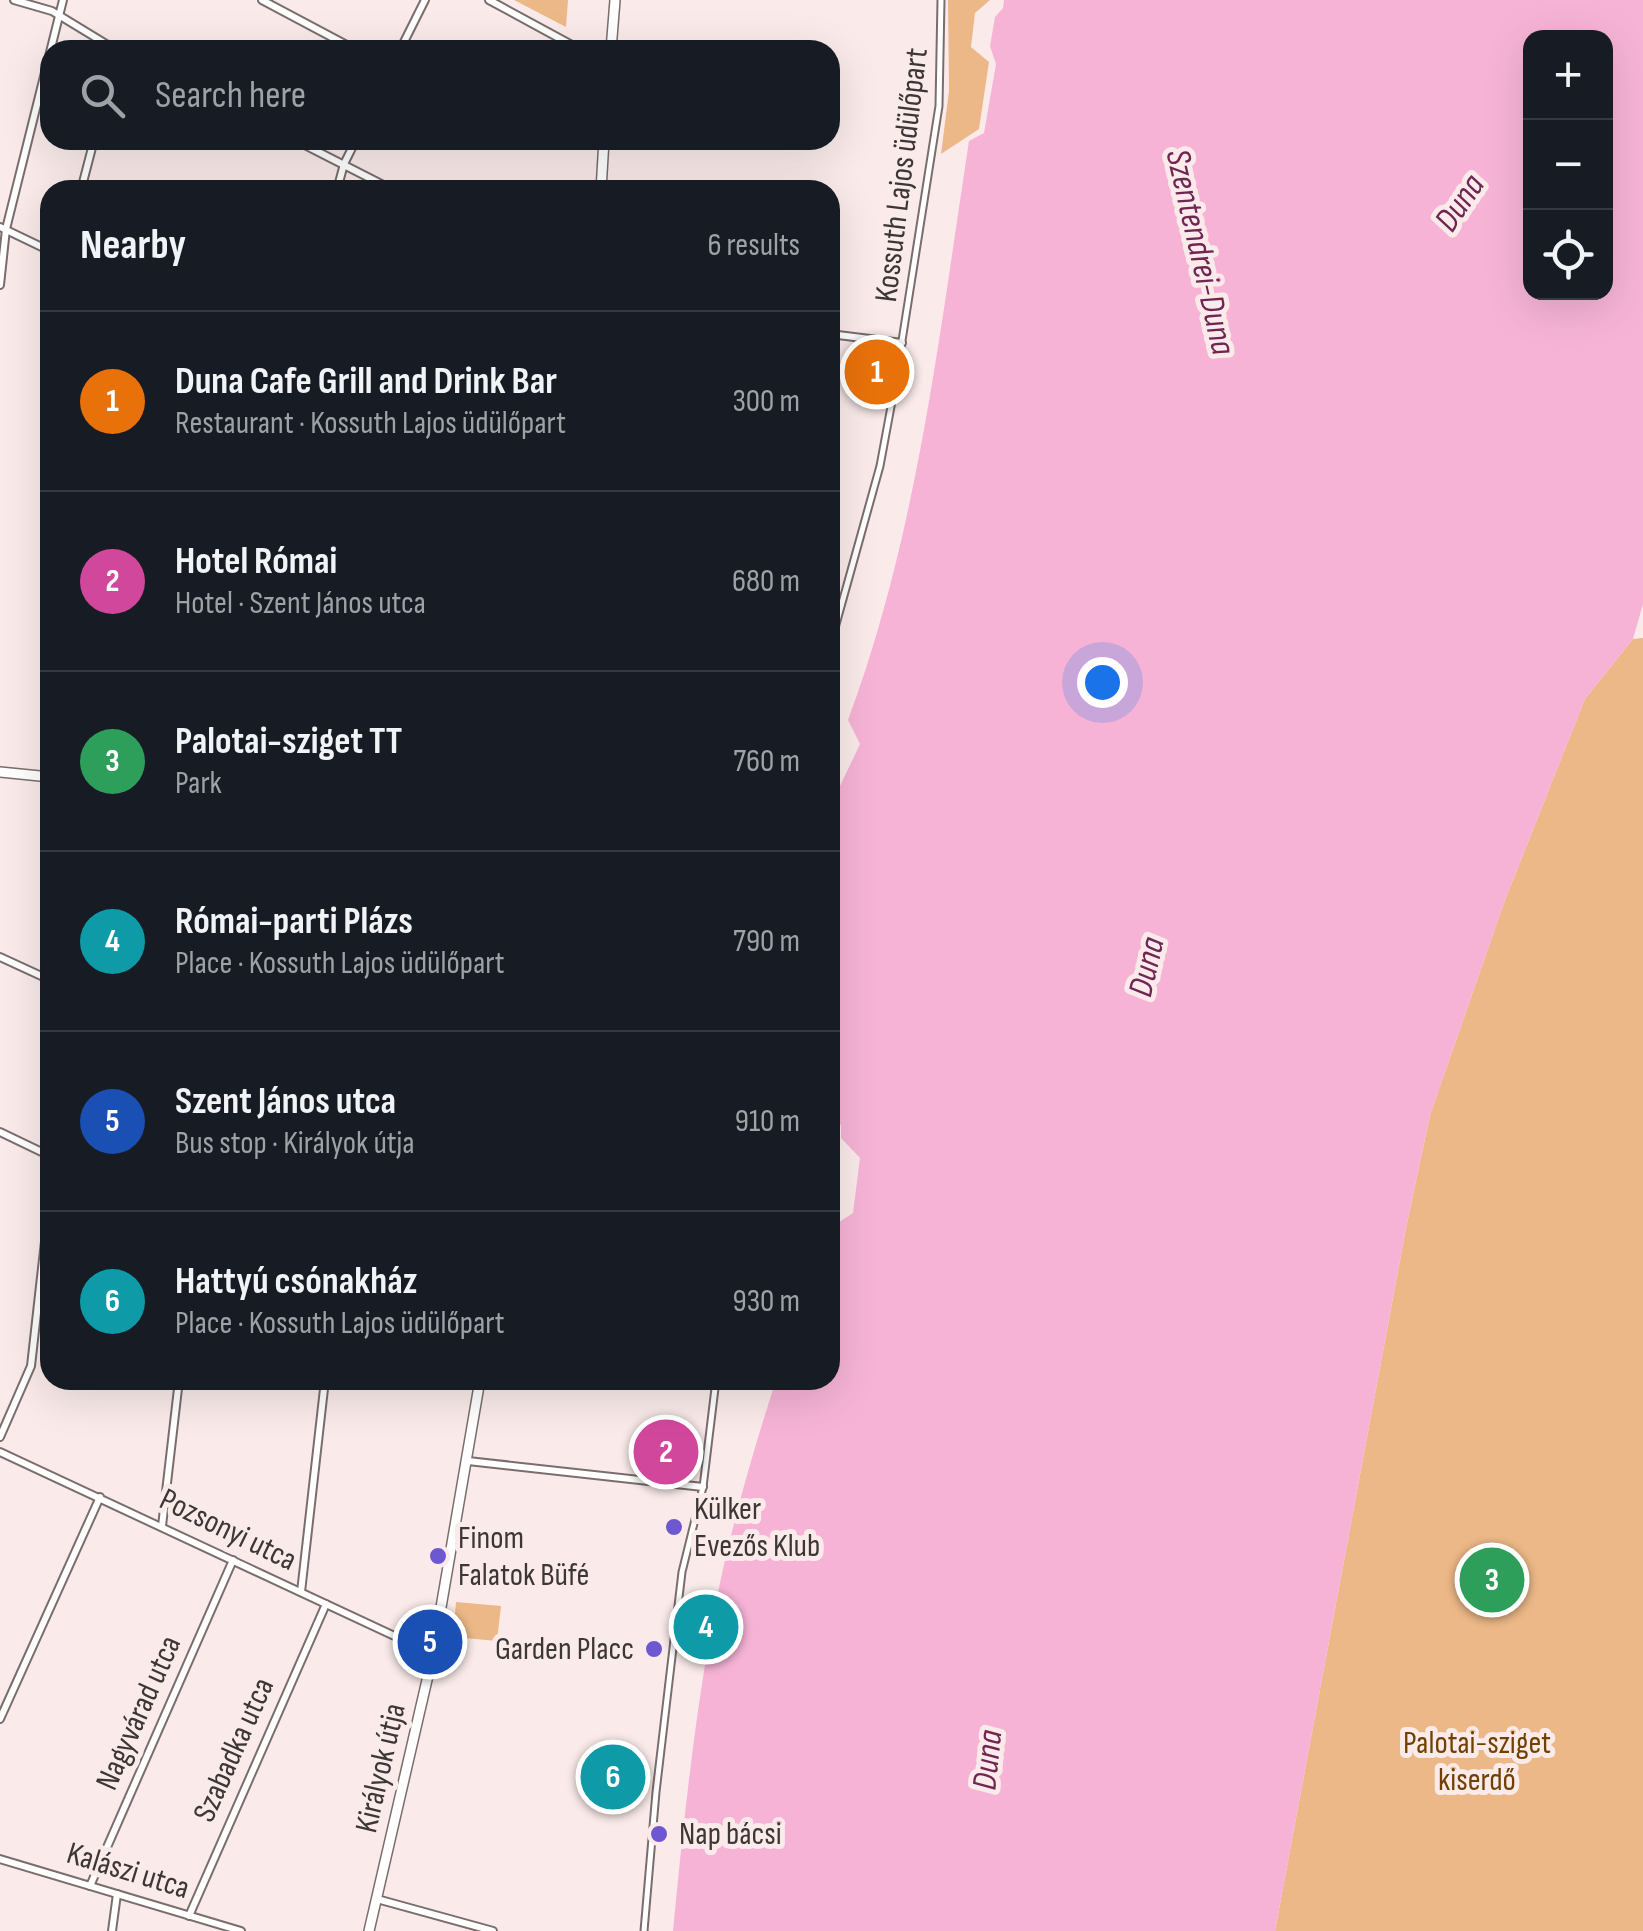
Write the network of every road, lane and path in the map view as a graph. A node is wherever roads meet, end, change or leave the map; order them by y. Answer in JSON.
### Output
{"nodes":[{"id":1,"x":14,"y":0,"type":"edge"},
{"id":2,"x":62,"y":0,"type":"edge"},
{"id":3,"x":262,"y":0,"type":"edge"},
{"id":4,"x":425,"y":0,"type":"edge"},
{"id":5,"x":489,"y":0,"type":"edge"},
{"id":6,"x":615,"y":0,"type":"edge"},
{"id":7,"x":941,"y":0,"type":"edge"},
{"id":8,"x":58,"y":16,"type":"junction"},
{"id":9,"x":52,"y":40,"type":"edge"},
{"id":10,"x":99,"y":40,"type":"edge"},
{"id":11,"x":337,"y":40,"type":"edge"},
{"id":12,"x":405,"y":40,"type":"edge"},
{"id":13,"x":563,"y":40,"type":"edge"},
{"id":14,"x":612,"y":40,"type":"edge"},
{"id":15,"x":40,"y":85,"type":"edge"},
{"id":16,"x":91,"y":150,"type":"edge"},
{"id":17,"x":315,"y":150,"type":"edge"},
{"id":18,"x":351,"y":150,"type":"edge"},
{"id":19,"x":603,"y":150,"type":"edge"},
{"id":20,"x":344,"y":164,"type":"junction"},
{"id":21,"x":84,"y":180,"type":"edge"},
{"id":22,"x":340,"y":180,"type":"edge"},
{"id":23,"x":374,"y":180,"type":"edge"},
{"id":24,"x":602,"y":180,"type":"edge"},
{"id":25,"x":3,"y":228,"type":"edge"},
{"id":26,"x":40,"y":246,"type":"edge"},
{"id":27,"x":0,"y":285,"type":"edge"},
{"id":28,"x":840,"y":335,"type":"edge"},
{"id":29,"x":902,"y":343,"type":"junction"},
{"id":30,"x":840,"y":610,"type":"edge"},
{"id":31,"x":0,"y":772,"type":"edge"},
{"id":32,"x":40,"y":776,"type":"edge"},
{"id":33,"x":0,"y":957,"type":"edge"},
{"id":34,"x":40,"y":975,"type":"edge"},
{"id":35,"x":0,"y":1132,"type":"edge"},
{"id":36,"x":40,"y":1151,"type":"edge"},
{"id":37,"x":40,"y":1286,"type":"edge"},
{"id":38,"x":178,"y":1390,"type":"edge"},
{"id":39,"x":324,"y":1390,"type":"edge"},
{"id":40,"x":479,"y":1390,"type":"edge"},
{"id":41,"x":715,"y":1390,"type":"edge"},
{"id":42,"x":0,"y":1436,"type":"edge"},
{"id":43,"x":0,"y":1452,"type":"edge"},
{"id":44,"x":468,"y":1461,"type":"junction"},
{"id":45,"x":704,"y":1487,"type":"junction"},
{"id":46,"x":100,"y":1497,"type":"junction"},
{"id":47,"x":162,"y":1526,"type":"junction"},
{"id":48,"x":233,"y":1560,"type":"junction"},
{"id":49,"x":301,"y":1592,"type":"junction"},
{"id":50,"x":326,"y":1604,"type":"junction"},
{"id":51,"x":433,"y":1654,"type":"junction"},
{"id":52,"x":0,"y":1718,"type":"edge"},
{"id":53,"x":0,"y":1859,"type":"edge"},
{"id":54,"x":90,"y":1886,"type":"junction"},
{"id":55,"x":117,"y":1894,"type":"junction"},
{"id":56,"x":376,"y":1899,"type":"junction"},
{"id":57,"x":189,"y":1916,"type":"junction"},
{"id":58,"x":112,"y":1931,"type":"edge"},
{"id":59,"x":241,"y":1931,"type":"edge"},
{"id":60,"x":369,"y":1931,"type":"edge"},
{"id":61,"x":494,"y":1931,"type":"edge"},
{"id":62,"x":644,"y":1931,"type":"edge"}],
"edges":[{"from":1,"to":8,"type":"street"},
{"from":2,"to":8,"type":"street"},
{"from":3,"to":11,"type":"street"},
{"from":4,"to":12,"type":"street"},
{"from":5,"to":13,"type":"street"},
{"from":6,"to":14,"type":"street"},
{"from":7,"to":29,"type":"street","name":"Kossuth Lajos üdülőpart"},
{"from":8,"to":9,"type":"street"},
{"from":8,"to":10,"type":"street"},
{"from":15,"to":25,"type":"street"},
{"from":16,"to":21,"type":"street"},
{"from":17,"to":20,"type":"street"},
{"from":18,"to":20,"type":"street"},
{"from":19,"to":24,"type":"street"},
{"from":20,"to":22,"type":"street"},
{"from":20,"to":23,"type":"street"},
{"from":25,"to":26,"type":"street"},
{"from":25,"to":27,"type":"street"},
{"from":28,"to":29,"type":"street"},
{"from":29,"to":30,"type":"street","name":"Kossuth Lajos üdülőpart"},
{"from":31,"to":32,"type":"street"},
{"from":33,"to":34,"type":"street"},
{"from":35,"to":36,"type":"street"},
{"from":37,"to":42,"type":"street"},
{"from":38,"to":47,"type":"street"},
{"from":39,"to":49,"type":"street"},
{"from":40,"to":44,"type":"street","name":"Királyok útja"},
{"from":41,"to":45,"type":"street"},
{"from":43,"to":46,"type":"street","name":"Pozsonyi utca"},
{"from":44,"to":45,"type":"street"},
{"from":44,"to":51,"type":"street","name":"Királyok útja"},
{"from":45,"to":62,"type":"street"},
{"from":46,"to":47,"type":"street","name":"Pozsonyi utca"},
{"from":46,"to":52,"type":"street"},
{"from":47,"to":48,"type":"street","name":"Pozsonyi utca"},
{"from":48,"to":49,"type":"street","name":"Pozsonyi utca"},
{"from":48,"to":54,"type":"street","name":"Nagyvárad utca"},
{"from":49,"to":50,"type":"street","name":"Pozsonyi utca"},
{"from":50,"to":51,"type":"street","name":"Pozsonyi utca"},
{"from":50,"to":57,"type":"street","name":"Szabadka utca"},
{"from":51,"to":56,"type":"street","name":"Királyok útja"},
{"from":53,"to":54,"type":"street","name":"Kalászi utca"},
{"from":54,"to":55,"type":"street","name":"Kalászi utca"},
{"from":55,"to":57,"type":"street","name":"Kalászi utca"},
{"from":55,"to":58,"type":"street"},
{"from":56,"to":60,"type":"street","name":"Királyok útja"},
{"from":56,"to":61,"type":"street"},
{"from":57,"to":59,"type":"street","name":"Kalászi utca"}]}
